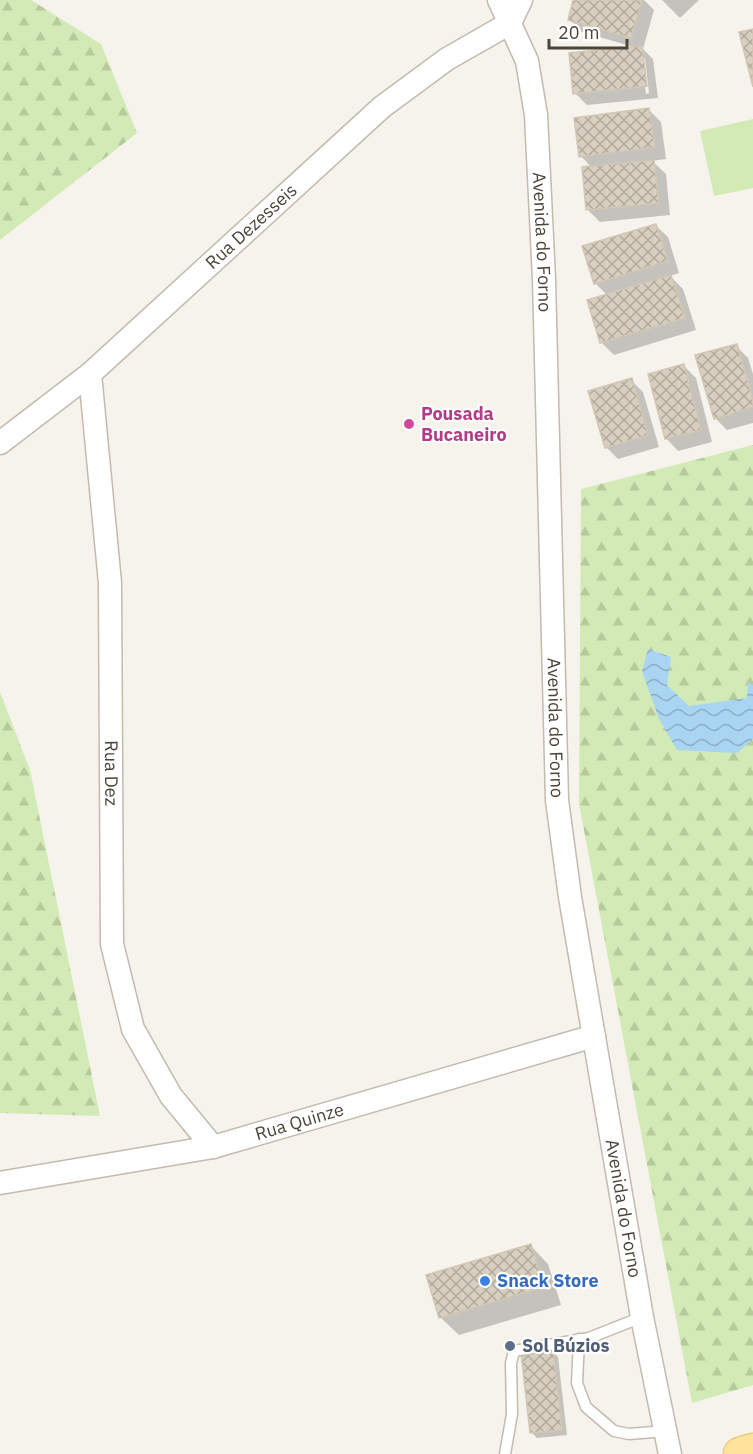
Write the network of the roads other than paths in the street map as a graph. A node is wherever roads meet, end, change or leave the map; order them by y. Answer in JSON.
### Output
{"nodes":[{"id":1,"x":499,"y":0,"type":"edge"},
{"id":2,"x":521,"y":0,"type":"edge"},
{"id":3,"x":510,"y":23,"type":"junction"},
{"id":4,"x":90,"y":374,"type":"junction"},
{"id":5,"x":0,"y":443,"type":"edge"},
{"id":6,"x":594,"y":1036,"type":"junction"},
{"id":7,"x":213,"y":1147,"type":"junction"},
{"id":8,"x":0,"y":1183,"type":"edge"},
{"id":9,"x":642,"y":1317,"type":"junction"},
{"id":10,"x":579,"y":1339,"type":"junction"},
{"id":11,"x":666,"y":1431,"type":"junction"},
{"id":12,"x":753,"y":1450,"type":"edge"},
{"id":13,"x":505,"y":1454,"type":"edge"},
{"id":14,"x":670,"y":1454,"type":"edge"},
{"id":15,"x":740,"y":1454,"type":"edge"}],
"edges":[{"from":1,"to":3,"type":"street","name":"Avenida do Forno"},
{"from":2,"to":3,"type":"street"},
{"from":3,"to":4,"type":"street","name":"Rua Dezesseis"},
{"from":3,"to":6,"type":"street","name":"Avenida do Forno"},
{"from":4,"to":5,"type":"street","name":"Rua Dezesseis"},
{"from":4,"to":7,"type":"street","name":"Rua Dez"},
{"from":6,"to":7,"type":"street","name":"Rua Quinze"},
{"from":6,"to":9,"type":"street","name":"Avenida do Forno"},
{"from":7,"to":8,"type":"street","name":"Rua Quinze"},
{"from":9,"to":10,"type":"lane"},
{"from":9,"to":11,"type":"street","name":"Avenida do Forno"},
{"from":10,"to":11,"type":"lane"},
{"from":10,"to":13,"type":"lane"},
{"from":11,"to":14,"type":"street","name":"Avenida do Forno"},
{"from":12,"to":15,"type":"main road"}]}
